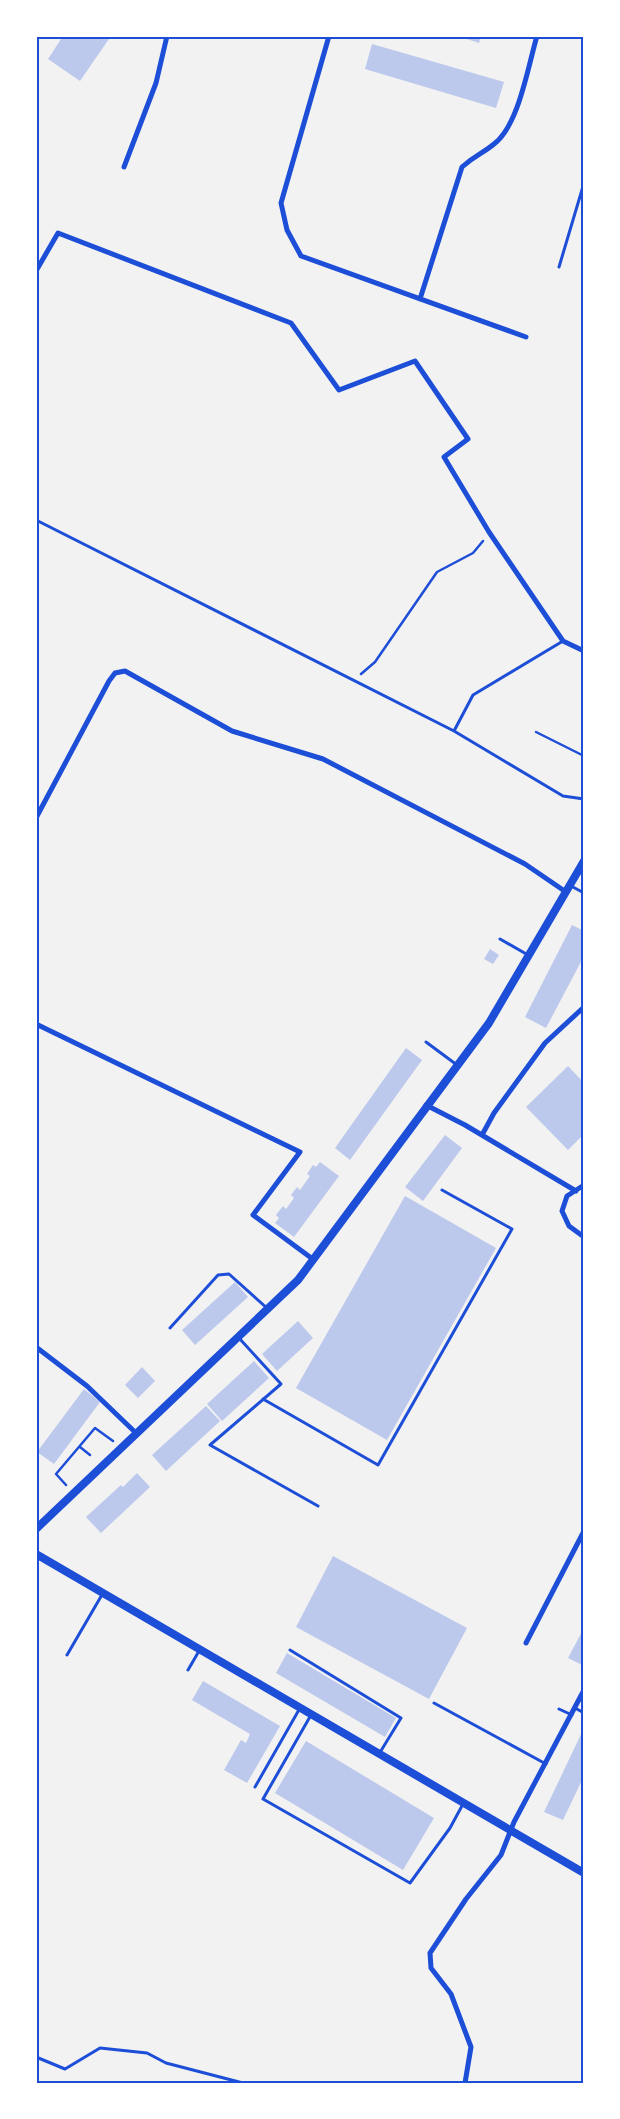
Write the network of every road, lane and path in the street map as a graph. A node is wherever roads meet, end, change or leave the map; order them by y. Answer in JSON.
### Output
{"nodes":[{"id":1,"x":167,"y":36,"type":"edge"},
{"id":2,"x":329,"y":36,"type":"edge"},
{"id":3,"x":537,"y":36,"type":"edge"},
{"id":4,"x":124,"y":167,"type":"dead end"},
{"id":5,"x":584,"y":183,"type":"edge"},
{"id":6,"x":559,"y":267,"type":"dead end"},
{"id":7,"x":36,"y":271,"type":"edge"},
{"id":8,"x":420,"y":299,"type":"junction"},
{"id":9,"x":526,"y":337,"type":"dead end"},
{"id":10,"x":36,"y":520,"type":"edge"},
{"id":11,"x":489,"y":532,"type":"junction"},
{"id":12,"x":563,"y":641,"type":"junction"},
{"id":13,"x":584,"y":651,"type":"edge"},
{"id":14,"x":354,"y":680,"type":"junction"},
{"id":15,"x":454,"y":731,"type":"junction"},
{"id":16,"x":536,"y":732,"type":"dead end"},
{"id":17,"x":584,"y":756,"type":"edge"},
{"id":18,"x":584,"y":799,"type":"edge"},
{"id":19,"x":36,"y":818,"type":"edge"},
{"id":20,"x":584,"y":861,"type":"edge"},
{"id":21,"x":568,"y":889,"type":"junction"},
{"id":22,"x":584,"y":893,"type":"edge"},
{"id":23,"x":500,"y":939,"type":"dead end"},
{"id":24,"x":529,"y":956,"type":"junction"},
{"id":25,"x":584,"y":1007,"type":"edge"},
{"id":26,"x":36,"y":1024,"type":"edge"},
{"id":27,"x":426,"y":1042,"type":"dead end"},
{"id":28,"x":457,"y":1065,"type":"junction"},
{"id":29,"x":426,"y":1105,"type":"junction"},
{"id":30,"x":482,"y":1135,"type":"junction"},
{"id":31,"x":584,"y":1185,"type":"edge"},
{"id":32,"x":442,"y":1190,"type":"dead end"},
{"id":33,"x":576,"y":1191,"type":"junction"},
{"id":34,"x":584,"y":1238,"type":"edge"},
{"id":35,"x":314,"y":1260,"type":"junction"},
{"id":36,"x":269,"y":1309,"type":"junction"},
{"id":37,"x":170,"y":1328,"type":"dead end"},
{"id":38,"x":239,"y":1338,"type":"junction"},
{"id":39,"x":36,"y":1347,"type":"edge"},
{"id":40,"x":264,"y":1399,"type":"junction"},
{"id":41,"x":137,"y":1434,"type":"junction"},
{"id":42,"x":107,"y":1437,"type":"dead end"},
{"id":43,"x":80,"y":1447,"type":"junction"},
{"id":44,"x":90,"y":1455,"type":"dead end"},
{"id":45,"x":63,"y":1482,"type":"dead end"},
{"id":46,"x":318,"y":1506,"type":"dead end"},
{"id":47,"x":36,"y":1529,"type":"edge"},
{"id":48,"x":584,"y":1531,"type":"edge"},
{"id":49,"x":36,"y":1554,"type":"edge"},
{"id":50,"x":103,"y":1593,"type":"junction"},
{"id":51,"x":526,"y":1643,"type":"dead end"},
{"id":52,"x":200,"y":1650,"type":"junction"},
{"id":53,"x":290,"y":1650,"type":"dead end"},
{"id":54,"x":67,"y":1655,"type":"dead end"},
{"id":55,"x":188,"y":1670,"type":"dead end"},
{"id":56,"x":584,"y":1690,"type":"edge"},
{"id":57,"x":434,"y":1703,"type":"dead end"},
{"id":58,"x":300,"y":1708,"type":"junction"},
{"id":59,"x":575,"y":1708,"type":"junction"},
{"id":60,"x":559,"y":1709,"type":"dead end"},
{"id":61,"x":584,"y":1712,"type":"edge"},
{"id":62,"x":311,"y":1715,"type":"junction"},
{"id":63,"x":572,"y":1715,"type":"junction"},
{"id":64,"x":379,"y":1755,"type":"junction"},
{"id":65,"x":546,"y":1764,"type":"junction"},
{"id":66,"x":255,"y":1787,"type":"dead end"},
{"id":67,"x":464,"y":1804,"type":"junction"},
{"id":68,"x":510,"y":1832,"type":"junction"},
{"id":69,"x":584,"y":1873,"type":"edge"},
{"id":70,"x":36,"y":2057,"type":"edge"},
{"id":71,"x":243,"y":2083,"type":"edge"},
{"id":72,"x":465,"y":2083,"type":"edge"}],
"edges":[{"from":1,"to":4,"type":"street"},
{"from":2,"to":8,"type":"street"},
{"from":3,"to":8,"type":"street"},
{"from":5,"to":6,"type":"lane"},
{"from":7,"to":11,"type":"street"},
{"from":8,"to":9,"type":"street"},
{"from":10,"to":14,"type":"lane"},
{"from":11,"to":12,"type":"street"},
{"from":11,"to":14,"type":"path"},
{"from":12,"to":13,"type":"street"},
{"from":12,"to":15,"type":"lane"},
{"from":14,"to":15,"type":"lane"},
{"from":15,"to":18,"type":"lane"},
{"from":16,"to":17,"type":"path"},
{"from":19,"to":21,"type":"street"},
{"from":20,"to":21,"type":"street"},
{"from":21,"to":22,"type":"lane"},
{"from":21,"to":24,"type":"street"},
{"from":23,"to":24,"type":"lane"},
{"from":24,"to":28,"type":"street"},
{"from":25,"to":30,"type":"street"},
{"from":26,"to":35,"type":"street"},
{"from":27,"to":28,"type":"lane"},
{"from":28,"to":29,"type":"street"},
{"from":29,"to":30,"type":"street"},
{"from":29,"to":35,"type":"street"},
{"from":30,"to":33,"type":"street"},
{"from":31,"to":33,"type":"street"},
{"from":32,"to":40,"type":"lane"},
{"from":33,"to":34,"type":"street"},
{"from":35,"to":36,"type":"street"},
{"from":36,"to":37,"type":"lane"},
{"from":36,"to":38,"type":"street"},
{"from":38,"to":40,"type":"lane"},
{"from":38,"to":41,"type":"street"},
{"from":39,"to":41,"type":"street"},
{"from":40,"to":46,"type":"lane"},
{"from":41,"to":47,"type":"street"},
{"from":42,"to":43,"type":"path"},
{"from":43,"to":44,"type":"path"},
{"from":43,"to":45,"type":"path"},
{"from":48,"to":51,"type":"street"},
{"from":49,"to":50,"type":"street"},
{"from":50,"to":52,"type":"street"},
{"from":50,"to":54,"type":"lane"},
{"from":52,"to":55,"type":"lane"},
{"from":52,"to":58,"type":"street"},
{"from":53,"to":64,"type":"lane"},
{"from":56,"to":59,"type":"street"},
{"from":57,"to":65,"type":"lane"},
{"from":58,"to":62,"type":"street"},
{"from":58,"to":66,"type":"lane"},
{"from":59,"to":61,"type":"lane"},
{"from":59,"to":63,"type":"street"},
{"from":60,"to":63,"type":"lane"},
{"from":62,"to":64,"type":"street"},
{"from":62,"to":67,"type":"lane"},
{"from":63,"to":65,"type":"street"},
{"from":64,"to":67,"type":"street"},
{"from":65,"to":68,"type":"street"},
{"from":67,"to":68,"type":"street"},
{"from":68,"to":69,"type":"street"},
{"from":68,"to":72,"type":"street"},
{"from":70,"to":71,"type":"lane"}]}
